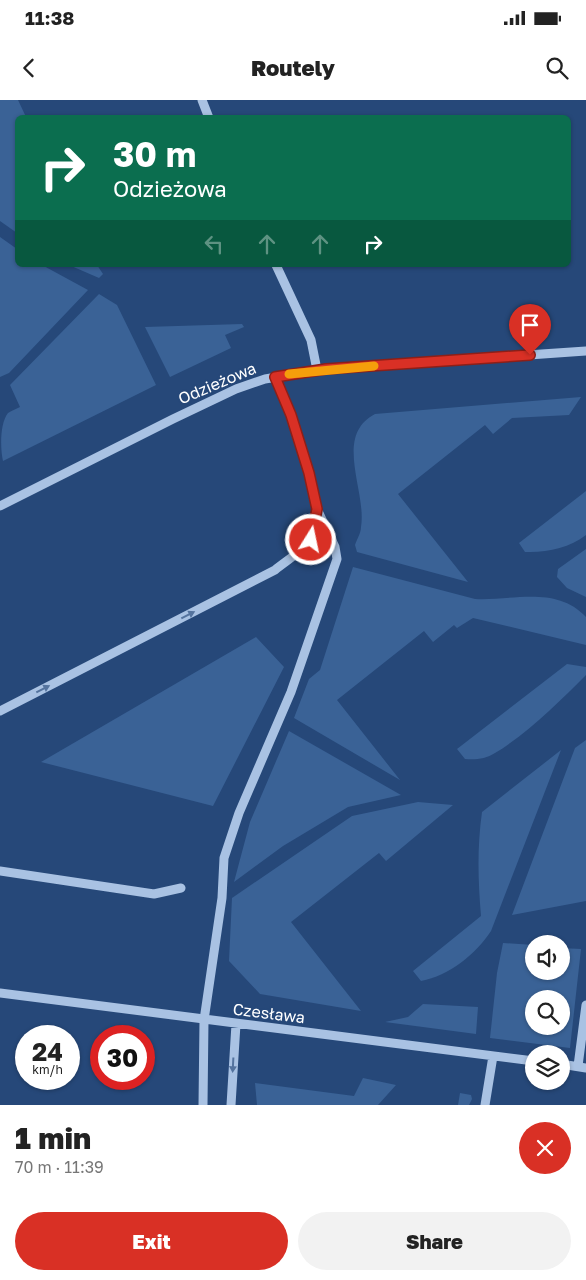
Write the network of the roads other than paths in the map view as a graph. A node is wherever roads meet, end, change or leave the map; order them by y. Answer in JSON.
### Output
{"nodes":[{"id":1,"x":202,"y":100,"type":"edge"},
{"id":2,"x":209,"y":115,"type":"edge"},
{"id":3,"x":277,"y":267,"type":"edge"},
{"id":4,"x":586,"y":351,"type":"edge"},
{"id":5,"x":318,"y":370,"type":"junction"},
{"id":6,"x":275,"y":377,"type":"junction"},
{"id":7,"x":0,"y":506,"type":"edge"},
{"id":8,"x":317,"y":509,"type":"junction"},
{"id":9,"x":0,"y":711,"type":"edge"},
{"id":10,"x":0,"y":870,"type":"edge"},
{"id":11,"x":181,"y":888,"type":"dead end"},
{"id":12,"x":0,"y":993,"type":"edge"},
{"id":13,"x":586,"y":1005,"type":"edge"},
{"id":14,"x":204,"y":1020,"type":"junction"},
{"id":15,"x":236,"y":1024,"type":"junction"},
{"id":16,"x":493,"y":1056,"type":"junction"},
{"id":17,"x":525,"y":1060,"type":"edge"},
{"id":18,"x":582,"y":1067,"type":"edge"},
{"id":19,"x":203,"y":1105,"type":"edge"},
{"id":20,"x":231,"y":1105,"type":"edge"},
{"id":21,"x":485,"y":1105,"type":"edge"}],
"edges":[{"from":1,"to":2,"type":"street"},
{"from":3,"to":5,"type":"street"},
{"from":4,"to":5,"type":"street","name":"Odzieżowa"},
{"from":5,"to":6,"type":"street","name":"Odzieżowa"},
{"from":6,"to":7,"type":"street","name":"Odzieżowa"},
{"from":6,"to":8,"type":"street"},
{"from":9,"to":8,"type":"street","one_way":true},
{"from":8,"to":14,"type":"street"},
{"from":10,"to":11,"type":"street"},
{"from":12,"to":14,"type":"street","name":"Czesława"},
{"from":13,"to":18,"type":"street"},
{"from":14,"to":15,"type":"street","name":"Czesława"},
{"from":14,"to":19,"type":"street"},
{"from":15,"to":16,"type":"street","name":"Czesława"},
{"from":15,"to":20,"type":"street","one_way":true},
{"from":16,"to":17,"type":"street","name":"Czesława"},
{"from":16,"to":21,"type":"street"}]}
